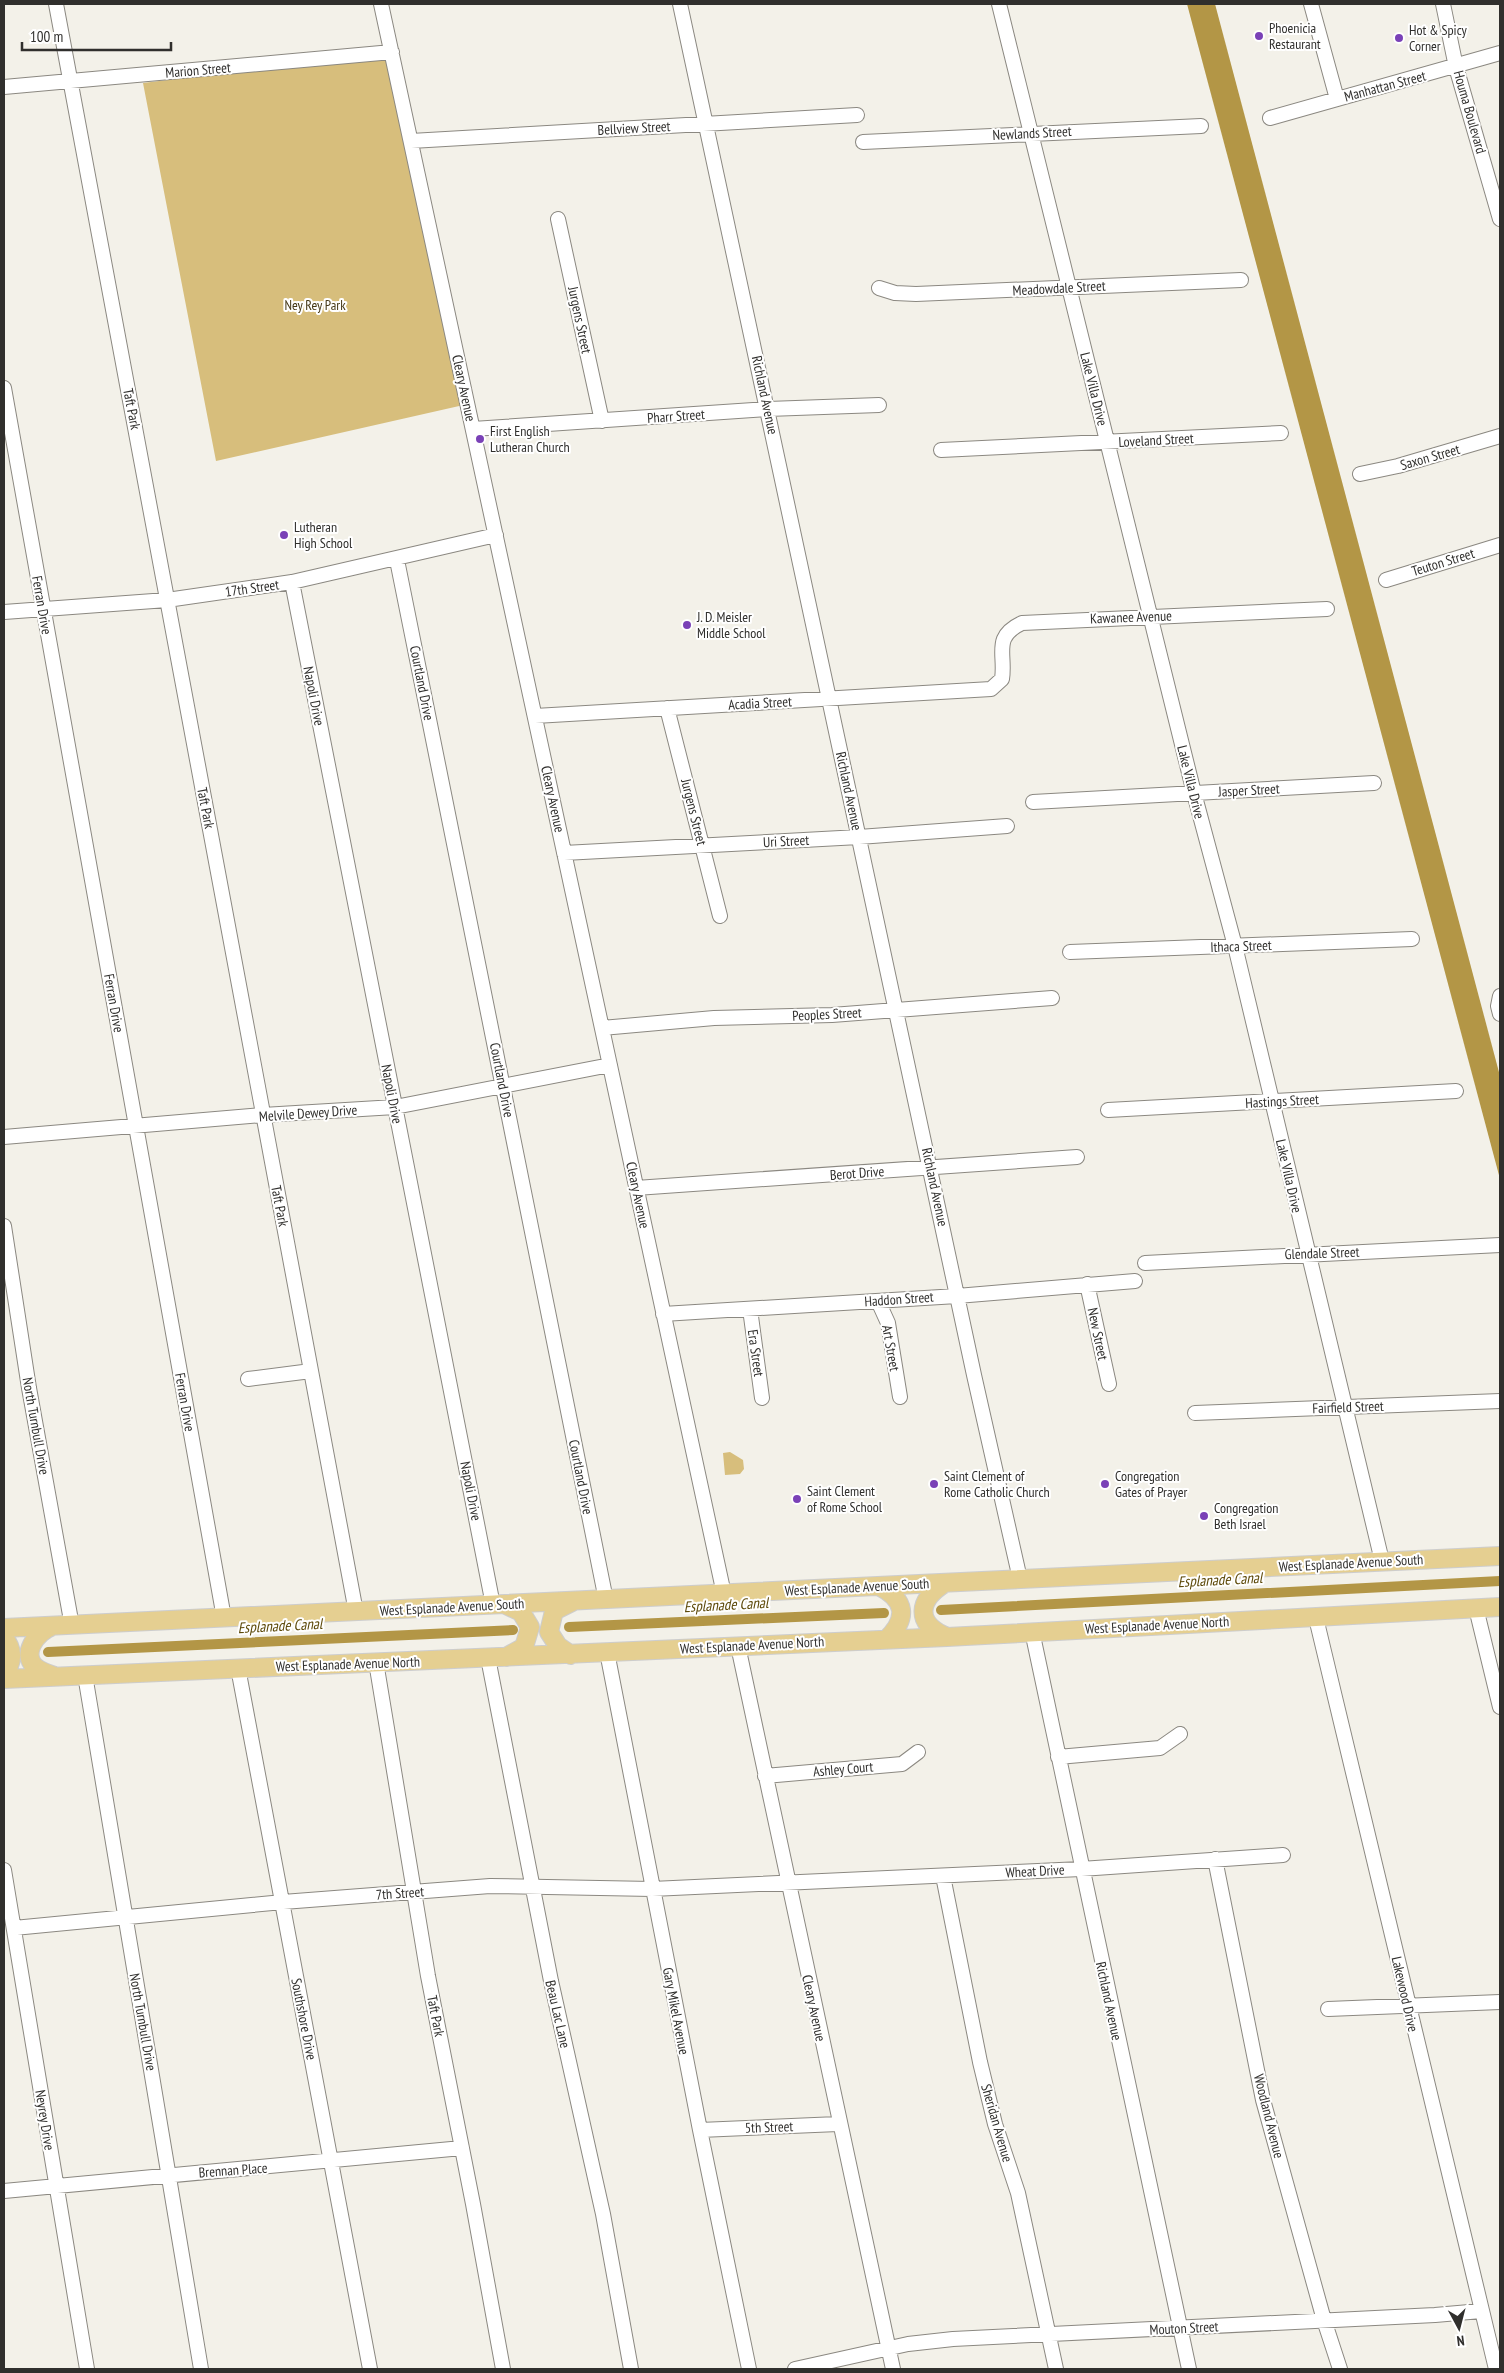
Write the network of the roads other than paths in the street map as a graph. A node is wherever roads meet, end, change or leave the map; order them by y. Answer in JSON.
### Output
{"nodes":[{"id":1,"x":56,"y":4,"type":"edge"},
{"id":2,"x":381,"y":4,"type":"edge"},
{"id":3,"x":680,"y":4,"type":"edge"},
{"id":4,"x":999,"y":4,"type":"edge"},
{"id":5,"x":1311,"y":4,"type":"edge"},
{"id":6,"x":1443,"y":4,"type":"edge"},
{"id":7,"x":392,"y":52,"type":"junction"},
{"id":8,"x":1500,"y":53,"type":"edge"},
{"id":9,"x":1456,"y":67,"type":"junction"},
{"id":10,"x":71,"y":82,"type":"junction"},
{"id":11,"x":4,"y":87,"type":"edge"},
{"id":12,"x":1337,"y":99,"type":"junction"},
{"id":13,"x":857,"y":116,"type":"dead end"},
{"id":14,"x":1270,"y":118,"type":"dead end"},
{"id":15,"x":706,"y":124,"type":"junction"},
{"id":16,"x":1200,"y":126,"type":"dead end"},
{"id":17,"x":1031,"y":133,"type":"junction"},
{"id":18,"x":411,"y":141,"type":"junction"},
{"id":19,"x":863,"y":142,"type":"dead end"},
{"id":20,"x":558,"y":219,"type":"dead end"},
{"id":21,"x":1500,"y":219,"type":"edge"},
{"id":22,"x":1241,"y":280,"type":"dead end"},
{"id":23,"x":1069,"y":287,"type":"junction"},
{"id":24,"x":879,"y":288,"type":"dead end"},
{"id":25,"x":4,"y":388,"type":"edge"},
{"id":26,"x":879,"y":405,"type":"dead end"},
{"id":27,"x":768,"y":409,"type":"junction"},
{"id":28,"x":602,"y":421,"type":"junction"},
{"id":29,"x":473,"y":429,"type":"junction"},
{"id":30,"x":1281,"y":433,"type":"dead end"},
{"id":31,"x":1500,"y":436,"type":"edge"},
{"id":32,"x":1108,"y":442,"type":"junction"},
{"id":33,"x":940,"y":450,"type":"dead end"},
{"id":34,"x":1360,"y":474,"type":"dead end"},
{"id":35,"x":496,"y":535,"type":"junction"},
{"id":36,"x":1500,"y":545,"type":"edge"},
{"id":37,"x":397,"y":560,"type":"junction"},
{"id":38,"x":1386,"y":580,"type":"dead end"},
{"id":39,"x":292,"y":582,"type":"junction"},
{"id":40,"x":167,"y":600,"type":"junction"},
{"id":41,"x":1327,"y":609,"type":"dead end"},
{"id":42,"x":43,"y":610,"type":"junction"},
{"id":43,"x":4,"y":612,"type":"edge"},
{"id":44,"x":1151,"y":616,"type":"junction"},
{"id":45,"x":985,"y":689,"type":"joint"},
{"id":46,"x":829,"y":698,"type":"junction"},
{"id":47,"x":667,"y":708,"type":"junction"},
{"id":48,"x":535,"y":716,"type":"junction"},
{"id":49,"x":1374,"y":783,"type":"dead end"},
{"id":50,"x":1194,"y":793,"type":"junction"},
{"id":51,"x":1033,"y":802,"type":"dead end"},
{"id":52,"x":1007,"y":826,"type":"dead end"},
{"id":53,"x":859,"y":837,"type":"junction"},
{"id":54,"x":702,"y":846,"type":"junction"},
{"id":55,"x":564,"y":853,"type":"junction"},
{"id":56,"x":720,"y":916,"type":"dead end"},
{"id":57,"x":1412,"y":939,"type":"dead end"},
{"id":58,"x":1235,"y":946,"type":"junction"},
{"id":59,"x":1070,"y":952,"type":"dead end"},
{"id":60,"x":1052,"y":998,"type":"dead end"},
{"id":61,"x":896,"y":1010,"type":"junction"},
{"id":62,"x":602,"y":1028,"type":"junction"},
{"id":63,"x":610,"y":1065,"type":"junction"},
{"id":64,"x":504,"y":1088,"type":"junction"},
{"id":65,"x":1456,"y":1091,"type":"dead end"},
{"id":66,"x":1271,"y":1102,"type":"junction"},
{"id":67,"x":395,"y":1108,"type":"junction"},
{"id":68,"x":1108,"y":1110,"type":"dead end"},
{"id":69,"x":263,"y":1115,"type":"junction"},
{"id":70,"x":136,"y":1126,"type":"junction"},
{"id":71,"x":4,"y":1137,"type":"edge"},
{"id":72,"x":1077,"y":1157,"type":"dead end"},
{"id":73,"x":931,"y":1168,"type":"junction"},
{"id":74,"x":636,"y":1188,"type":"junction"},
{"id":75,"x":4,"y":1226,"type":"edge"},
{"id":76,"x":1500,"y":1244,"type":"edge"},
{"id":77,"x":1307,"y":1253,"type":"junction"},
{"id":78,"x":1145,"y":1263,"type":"dead end"},
{"id":79,"x":1135,"y":1280,"type":"dead end"},
{"id":80,"x":1087,"y":1284,"type":"junction"},
{"id":81,"x":958,"y":1296,"type":"junction"},
{"id":82,"x":878,"y":1300,"type":"junction"},
{"id":83,"x":750,"y":1309,"type":"junction"},
{"id":84,"x":664,"y":1314,"type":"junction"},
{"id":85,"x":311,"y":1371,"type":"junction"},
{"id":86,"x":248,"y":1379,"type":"dead end"},
{"id":87,"x":1109,"y":1384,"type":"dead end"},
{"id":88,"x":900,"y":1397,"type":"dead end"},
{"id":89,"x":762,"y":1398,"type":"dead end"},
{"id":90,"x":1500,"y":1401,"type":"edge"},
{"id":91,"x":1347,"y":1407,"type":"junction"},
{"id":92,"x":1195,"y":1413,"type":"dead end"},
{"id":93,"x":1500,"y":1556,"type":"edge"},
{"id":94,"x":1382,"y":1561,"type":"junction"},
{"id":95,"x":1020,"y":1579,"type":"junction"},
{"id":96,"x":946,"y":1583,"type":"junction"},
{"id":97,"x":879,"y":1586,"type":"junction"},
{"id":98,"x":724,"y":1594,"type":"junction"},
{"id":99,"x":606,"y":1600,"type":"junction"},
{"id":100,"x":572,"y":1602,"type":"junction"},
{"id":101,"x":499,"y":1605,"type":"junction"},
{"id":102,"x":1500,"y":1607,"type":"edge"},
{"id":103,"x":1476,"y":1608,"type":"junction"},
{"id":104,"x":356,"y":1612,"type":"junction"},
{"id":105,"x":224,"y":1618,"type":"junction"},
{"id":106,"x":1316,"y":1618,"type":"junction"},
{"id":107,"x":53,"y":1626,"type":"junction"},
{"id":108,"x":72,"y":1626,"type":"junction"},
{"id":109,"x":4,"y":1628,"type":"edge"},
{"id":110,"x":1032,"y":1632,"type":"junction"},
{"id":111,"x":947,"y":1637,"type":"junction"},
{"id":112,"x":4,"y":1638,"type":"edge"},
{"id":113,"x":887,"y":1639,"type":"junction"},
{"id":114,"x":738,"y":1646,"type":"junction"},
{"id":115,"x":607,"y":1652,"type":"junction"},
{"id":116,"x":571,"y":1655,"type":"junction"},
{"id":117,"x":497,"y":1658,"type":"junction"},
{"id":118,"x":376,"y":1662,"type":"junction"},
{"id":119,"x":238,"y":1668,"type":"junction"},
{"id":120,"x":4,"y":1672,"type":"edge"},
{"id":121,"x":85,"y":1674,"type":"junction"},
{"id":122,"x":54,"y":1676,"type":"junction"},
{"id":123,"x":4,"y":1679,"type":"edge"},
{"id":124,"x":1500,"y":1707,"type":"edge"},
{"id":125,"x":1180,"y":1734,"type":"dead end"},
{"id":126,"x":918,"y":1752,"type":"dead end"},
{"id":127,"x":1058,"y":1757,"type":"junction"},
{"id":128,"x":765,"y":1776,"type":"junction"},
{"id":129,"x":1283,"y":1855,"type":"dead end"},
{"id":130,"x":1215,"y":1859,"type":"junction"},
{"id":131,"x":1080,"y":1869,"type":"junction"},
{"id":132,"x":4,"y":1870,"type":"edge"},
{"id":133,"x":943,"y":1876,"type":"junction"},
{"id":134,"x":787,"y":1882,"type":"junction"},
{"id":135,"x":533,"y":1887,"type":"junction"},
{"id":136,"x":652,"y":1889,"type":"junction"},
{"id":137,"x":414,"y":1892,"type":"junction"},
{"id":138,"x":283,"y":1902,"type":"junction"},
{"id":139,"x":125,"y":1917,"type":"junction"},
{"id":140,"x":14,"y":1928,"type":"junction"},
{"id":141,"x":1500,"y":2002,"type":"edge"},
{"id":142,"x":1408,"y":2006,"type":"junction"},
{"id":143,"x":1328,"y":2009,"type":"dead end"},
{"id":144,"x":838,"y":2124,"type":"junction"},
{"id":145,"x":700,"y":2130,"type":"junction"},
{"id":146,"x":462,"y":2148,"type":"junction"},
{"id":147,"x":331,"y":2162,"type":"junction"},
{"id":148,"x":169,"y":2175,"type":"junction"},
{"id":149,"x":56,"y":2186,"type":"junction"},
{"id":150,"x":4,"y":2191,"type":"edge"},
{"id":151,"x":1481,"y":2311,"type":"junction"},
{"id":152,"x":1324,"y":2320,"type":"junction"},
{"id":153,"x":1180,"y":2328,"type":"junction"},
{"id":154,"x":1049,"y":2336,"type":"junction"},
{"id":155,"x":888,"y":2349,"type":"junction"},
{"id":156,"x":87,"y":2369,"type":"edge"},
{"id":157,"x":201,"y":2369,"type":"edge"},
{"id":158,"x":370,"y":2369,"type":"edge"},
{"id":159,"x":503,"y":2369,"type":"edge"},
{"id":160,"x":631,"y":2369,"type":"edge"},
{"id":161,"x":749,"y":2369,"type":"edge"},
{"id":162,"x":795,"y":2369,"type":"edge"},
{"id":163,"x":892,"y":2369,"type":"edge"},
{"id":164,"x":1056,"y":2369,"type":"edge"},
{"id":165,"x":1189,"y":2369,"type":"edge"},
{"id":166,"x":1340,"y":2369,"type":"edge"},
{"id":167,"x":1496,"y":2369,"type":"edge"}],
"edges":[{"from":1,"to":10,"type":"street","name":"Taft Park"},
{"from":2,"to":7,"type":"street","name":"Cleary Avenue"},
{"from":3,"to":15,"type":"street","name":"Richland Avenue"},
{"from":4,"to":17,"type":"street","name":"Lake Villa Drive"},
{"from":5,"to":12,"type":"street"},
{"from":6,"to":9,"type":"street","name":"Houma Boulevard"},
{"from":7,"to":10,"type":"street","name":"Marion Street"},
{"from":7,"to":18,"type":"street","name":"Cleary Avenue"},
{"from":8,"to":9,"type":"street","name":"Manhattan Street"},
{"from":9,"to":12,"type":"street","name":"Manhattan Street"},
{"from":9,"to":21,"type":"street","name":"Houma Boulevard"},
{"from":10,"to":11,"type":"street","name":"Marion Street"},
{"from":10,"to":40,"type":"street","name":"Taft Park"},
{"from":12,"to":14,"type":"street","name":"Manhattan Street"},
{"from":13,"to":15,"type":"street","name":"Bellview Street"},
{"from":15,"to":18,"type":"street","name":"Bellview Street"},
{"from":15,"to":27,"type":"street","name":"Richland Avenue"},
{"from":16,"to":17,"type":"street","name":"Newlands Street"},
{"from":17,"to":19,"type":"street","name":"Newlands Street"},
{"from":17,"to":23,"type":"street","name":"Lake Villa Drive"},
{"from":18,"to":29,"type":"street","name":"Cleary Avenue"},
{"from":20,"to":28,"type":"street","name":"Jurgens Street"},
{"from":22,"to":23,"type":"street","name":"Meadowdale Street"},
{"from":23,"to":24,"type":"street","name":"Meadowdale Street"},
{"from":23,"to":32,"type":"street","name":"Lake Villa Drive"},
{"from":25,"to":42,"type":"street","name":"Ferran Drive"},
{"from":26,"to":27,"type":"street","name":"Pharr Street"},
{"from":27,"to":28,"type":"street","name":"Pharr Street"},
{"from":27,"to":46,"type":"street","name":"Richland Avenue"},
{"from":28,"to":29,"type":"street","name":"Pharr Street"},
{"from":29,"to":35,"type":"street","name":"Cleary Avenue"},
{"from":30,"to":32,"type":"street","name":"Loveland Street"},
{"from":31,"to":34,"type":"street","name":"Saxon Street"},
{"from":32,"to":33,"type":"street","name":"Loveland Street"},
{"from":32,"to":44,"type":"street","name":"Lake Villa Drive"},
{"from":35,"to":37,"type":"street","name":"17th Street"},
{"from":35,"to":48,"type":"street","name":"Cleary Avenue"},
{"from":36,"to":38,"type":"street","name":"Teuton Street"},
{"from":37,"to":39,"type":"street","name":"17th Street"},
{"from":37,"to":64,"type":"street","name":"Courtland Drive"},
{"from":39,"to":40,"type":"street","name":"17th Street"},
{"from":39,"to":67,"type":"street","name":"Napoli Drive"},
{"from":40,"to":42,"type":"street","name":"17th Street"},
{"from":40,"to":69,"type":"street","name":"Taft Park"},
{"from":41,"to":44,"type":"street","name":"Kawanee Avenue"},
{"from":42,"to":43,"type":"street","name":"17th Street"},
{"from":42,"to":70,"type":"street","name":"Ferran Drive"},
{"from":44,"to":45,"type":"street","name":"Kawanee Avenue"},
{"from":44,"to":50,"type":"street","name":"Lake Villa Drive"},
{"from":45,"to":46,"type":"street","name":"Acadia Street"},
{"from":46,"to":47,"type":"street","name":"Acadia Street"},
{"from":46,"to":53,"type":"street","name":"Richland Avenue"},
{"from":47,"to":48,"type":"street","name":"Acadia Street"},
{"from":47,"to":54,"type":"street","name":"Jurgens Street"},
{"from":48,"to":55,"type":"street","name":"Cleary Avenue"},
{"from":49,"to":50,"type":"street","name":"Jasper Street"},
{"from":50,"to":51,"type":"street","name":"Jasper Street"},
{"from":50,"to":58,"type":"street","name":"Lake Villa Drive"},
{"from":52,"to":53,"type":"street","name":"Uri Street"},
{"from":53,"to":54,"type":"street","name":"Uri Street"},
{"from":53,"to":61,"type":"street","name":"Richland Avenue"},
{"from":54,"to":55,"type":"street","name":"Uri Street"},
{"from":54,"to":56,"type":"street","name":"Jurgens Street"},
{"from":55,"to":62,"type":"street","name":"Cleary Avenue"},
{"from":57,"to":58,"type":"street","name":"Ithaca Street"},
{"from":58,"to":59,"type":"street","name":"Ithaca Street"},
{"from":58,"to":66,"type":"street","name":"Lake Villa Drive"},
{"from":60,"to":61,"type":"street","name":"Peoples Street"},
{"from":61,"to":62,"type":"street","name":"Peoples Street"},
{"from":61,"to":73,"type":"street","name":"Richland Avenue"},
{"from":62,"to":63,"type":"street","name":"Cleary Avenue"},
{"from":63,"to":64,"type":"street","name":"Melvile Dewey Drive"},
{"from":63,"to":74,"type":"street","name":"Cleary Avenue"},
{"from":64,"to":67,"type":"street","name":"Melvile Dewey Drive"},
{"from":64,"to":99,"type":"street","name":"Courtland Drive"},
{"from":65,"to":66,"type":"street","name":"Hastings Street"},
{"from":66,"to":68,"type":"street","name":"Hastings Street"},
{"from":66,"to":77,"type":"street","name":"Lake Villa Drive"},
{"from":67,"to":69,"type":"street","name":"Melvile Dewey Drive"},
{"from":67,"to":101,"type":"street","name":"Napoli Drive"},
{"from":69,"to":70,"type":"street","name":"Melvile Dewey Drive"},
{"from":69,"to":85,"type":"street","name":"Taft Park"},
{"from":70,"to":71,"type":"street","name":"Melvile Dewey Drive"},
{"from":70,"to":105,"type":"street","name":"Ferran Drive"},
{"from":72,"to":73,"type":"street","name":"Berot Drive"},
{"from":73,"to":74,"type":"street","name":"Berot Drive"},
{"from":73,"to":81,"type":"street","name":"Richland Avenue"},
{"from":74,"to":84,"type":"street","name":"Cleary Avenue"},
{"from":75,"to":108,"type":"street","name":"North Turnbull Drive"},
{"from":76,"to":77,"type":"street","name":"Glendale Street"},
{"from":77,"to":78,"type":"street","name":"Glendale Street"},
{"from":77,"to":91,"type":"street","name":"Lake Villa Drive"},
{"from":79,"to":80,"type":"street","name":"Haddon Street"},
{"from":80,"to":81,"type":"street","name":"Haddon Street"},
{"from":80,"to":87,"type":"street","name":"New Street"},
{"from":81,"to":82,"type":"street","name":"Haddon Street"},
{"from":81,"to":95,"type":"street","name":"Richland Avenue"},
{"from":82,"to":83,"type":"street","name":"Haddon Street"},
{"from":82,"to":88,"type":"street","name":"Art Street"},
{"from":83,"to":84,"type":"street","name":"Haddon Street"},
{"from":83,"to":89,"type":"street","name":"Era Street"},
{"from":84,"to":98,"type":"street","name":"Cleary Avenue"},
{"from":85,"to":86,"type":"street"},
{"from":85,"to":104,"type":"street","name":"Taft Park"},
{"from":90,"to":91,"type":"street","name":"Fairfield Street"},
{"from":91,"to":92,"type":"street","name":"Fairfield Street"},
{"from":91,"to":94,"type":"street","name":"Lake Villa Drive"},
{"from":93,"to":94,"type":"main road","name":"West Esplanade Avenue South"},
{"from":94,"to":95,"type":"main road","name":"West Esplanade Avenue South"},
{"from":95,"to":96,"type":"main road","name":"West Esplanade Avenue South"},
{"from":96,"to":97,"type":"main road","name":"West Esplanade Avenue South"},
{"from":96,"to":111,"type":"main road"},
{"from":97,"to":98,"type":"main road","name":"West Esplanade Avenue South"},
{"from":97,"to":113,"type":"main road"},
{"from":98,"to":99,"type":"main road","name":"West Esplanade Avenue South"},
{"from":99,"to":100,"type":"main road","name":"West Esplanade Avenue South"},
{"from":100,"to":101,"type":"main road","name":"West Esplanade Avenue South"},
{"from":100,"to":116,"type":"main road"},
{"from":101,"to":104,"type":"main road","name":"West Esplanade Avenue South"},
{"from":101,"to":117,"type":"main road"},
{"from":102,"to":103,"type":"main road","name":"West Esplanade Avenue North"},
{"from":103,"to":106,"type":"main road","name":"West Esplanade Avenue North"},
{"from":103,"to":124,"type":"street"},
{"from":104,"to":105,"type":"main road","name":"West Esplanade Avenue South"},
{"from":105,"to":108,"type":"main road","name":"West Esplanade Avenue South"},
{"from":106,"to":110,"type":"main road","name":"West Esplanade Avenue North"},
{"from":106,"to":142,"type":"street","name":"Lakewood Drive"},
{"from":107,"to":108,"type":"main road","name":"West Esplanade Avenue South"},
{"from":107,"to":109,"type":"main road","name":"West Esplanade Avenue South"},
{"from":107,"to":122,"type":"main road"},
{"from":110,"to":111,"type":"main road","name":"West Esplanade Avenue North"},
{"from":110,"to":127,"type":"street","name":"Richland Avenue"},
{"from":111,"to":113,"type":"main road","name":"West Esplanade Avenue North"},
{"from":112,"to":120,"type":"main road"},
{"from":113,"to":114,"type":"main road","name":"West Esplanade Avenue North"},
{"from":114,"to":115,"type":"main road","name":"West Esplanade Avenue North"},
{"from":114,"to":128,"type":"street","name":"Cleary Avenue"},
{"from":115,"to":116,"type":"main road","name":"West Esplanade Avenue North"},
{"from":115,"to":136,"type":"street","name":"Gary Mikel Avenue"},
{"from":116,"to":117,"type":"main road","name":"West Esplanade Avenue North"},
{"from":117,"to":118,"type":"main road","name":"West Esplanade Avenue North"},
{"from":117,"to":135,"type":"street","name":"Beau Lac Lane"},
{"from":118,"to":119,"type":"main road","name":"West Esplanade Avenue North"},
{"from":118,"to":137,"type":"street","name":"Taft Park"},
{"from":119,"to":121,"type":"main road","name":"West Esplanade Avenue North"},
{"from":119,"to":138,"type":"street","name":"Southshore Drive"},
{"from":121,"to":122,"type":"main road","name":"West Esplanade Avenue North"},
{"from":121,"to":139,"type":"street","name":"North Turnbull Drive"},
{"from":122,"to":123,"type":"main road","name":"West Esplanade Avenue North"},
{"from":125,"to":127,"type":"street"},
{"from":126,"to":128,"type":"street","name":"Ashley Court"},
{"from":127,"to":131,"type":"street","name":"Richland Avenue"},
{"from":128,"to":134,"type":"street","name":"Cleary Avenue"},
{"from":129,"to":130,"type":"street","name":"Wheat Drive"},
{"from":130,"to":131,"type":"street","name":"Wheat Drive"},
{"from":130,"to":152,"type":"street","name":"Woodland Avenue"},
{"from":131,"to":133,"type":"street","name":"Wheat Drive"},
{"from":131,"to":153,"type":"street","name":"Richland Avenue"},
{"from":132,"to":140,"type":"street","name":"Neyrey Drive"},
{"from":133,"to":134,"type":"street","name":"Wheat Drive"},
{"from":133,"to":154,"type":"street","name":"Sheridan Avenue"},
{"from":134,"to":136,"type":"street","name":"7th Street"},
{"from":134,"to":144,"type":"street","name":"Cleary Avenue"},
{"from":135,"to":136,"type":"street","name":"7th Street"},
{"from":135,"to":137,"type":"street","name":"7th Street"},
{"from":135,"to":160,"type":"street","name":"Beau Lac Lane"},
{"from":136,"to":145,"type":"street","name":"Gary Mikel Avenue"},
{"from":137,"to":138,"type":"street","name":"7th Street"},
{"from":137,"to":146,"type":"street","name":"Taft Park"},
{"from":138,"to":139,"type":"street","name":"7th Street"},
{"from":138,"to":147,"type":"street","name":"Southshore Drive"},
{"from":139,"to":140,"type":"street","name":"7th Street"},
{"from":139,"to":148,"type":"street","name":"North Turnbull Drive"},
{"from":140,"to":149,"type":"street","name":"Neyrey Drive"},
{"from":141,"to":142,"type":"street"},
{"from":142,"to":143,"type":"street"},
{"from":142,"to":151,"type":"street","name":"Lakewood Drive"},
{"from":144,"to":145,"type":"street","name":"5th Street"},
{"from":144,"to":155,"type":"street","name":"Cleary Avenue"},
{"from":145,"to":161,"type":"street","name":"Gary Mikel Avenue"},
{"from":146,"to":147,"type":"street","name":"Brennan Place"},
{"from":146,"to":159,"type":"street","name":"Taft Park"},
{"from":147,"to":148,"type":"street","name":"Brennan Place"},
{"from":147,"to":158,"type":"street","name":"Southshore Drive"},
{"from":148,"to":149,"type":"street","name":"Brennan Place"},
{"from":148,"to":157,"type":"street","name":"North Turnbull Drive"},
{"from":149,"to":150,"type":"street","name":"Brennan Place"},
{"from":149,"to":156,"type":"street","name":"Neyrey Drive"},
{"from":151,"to":152,"type":"street","name":"Mouton Street"},
{"from":151,"to":167,"type":"street","name":"Lakewood Drive"},
{"from":152,"to":153,"type":"street","name":"Mouton Street"},
{"from":152,"to":166,"type":"street","name":"Woodland Avenue"},
{"from":153,"to":154,"type":"street","name":"Mouton Street"},
{"from":153,"to":165,"type":"street","name":"Richland Avenue"},
{"from":154,"to":155,"type":"street","name":"Mouton Street"},
{"from":154,"to":164,"type":"street","name":"Sheridan Avenue"},
{"from":155,"to":162,"type":"street","name":"Mouton Street"},
{"from":155,"to":163,"type":"street","name":"Cleary Avenue"}]}
